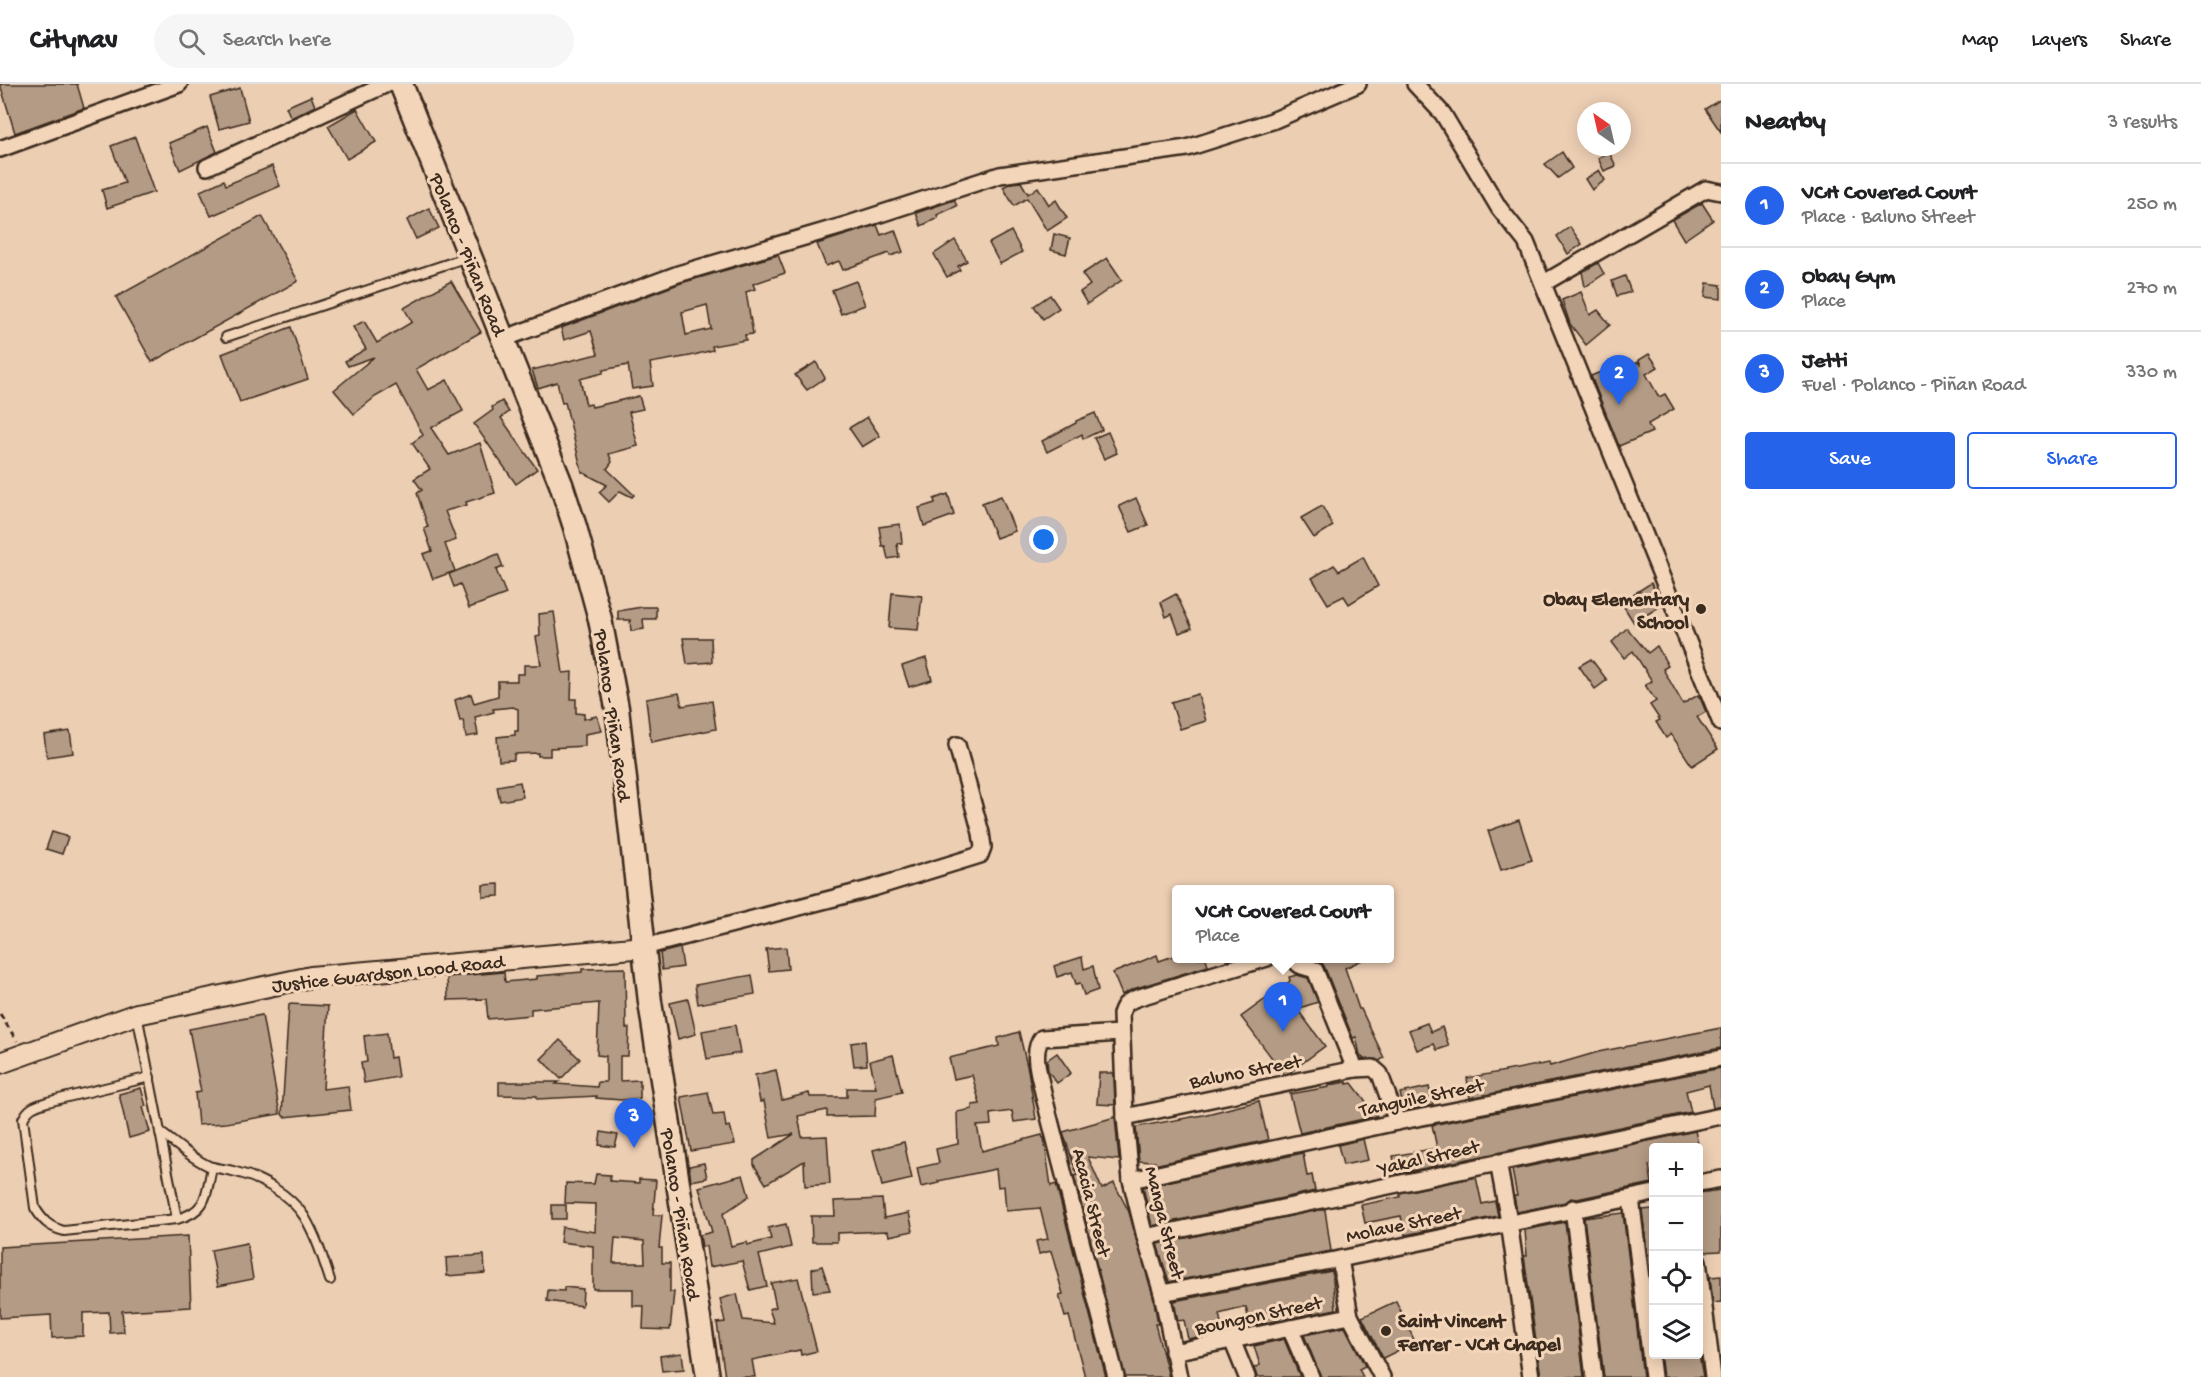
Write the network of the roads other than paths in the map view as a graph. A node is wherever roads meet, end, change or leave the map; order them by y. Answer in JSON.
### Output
{"nodes":[{"id":1,"x":179,"y":84,"type":"edge"},
{"id":2,"x":387,"y":84,"type":"edge"},
{"id":3,"x":401,"y":84,"type":"edge"},
{"id":4,"x":1358,"y":84,"type":"edge"},
{"id":5,"x":1415,"y":84,"type":"edge"},
{"id":6,"x":0,"y":149,"type":"edge"},
{"id":7,"x":207,"y":167,"type":"dead end"},
{"id":8,"x":1721,"y":192,"type":"edge"},
{"id":9,"x":470,"y":256,"type":"junction"},
{"id":10,"x":1544,"y":283,"type":"junction"},
{"id":11,"x":226,"y":337,"type":"dead end"},
{"id":12,"x":503,"y":339,"type":"junction"},
{"id":13,"x":1721,"y":723,"type":"edge"},
{"id":14,"x":957,"y":745,"type":"dead end"},
{"id":15,"x":644,"y":947,"type":"junction"},
{"id":16,"x":1251,"y":963,"type":"edge"},
{"id":17,"x":1296,"y":963,"type":"edge"},
{"id":18,"x":137,"y":1014,"type":"junction"},
{"id":19,"x":1121,"y":1033,"type":"junction"},
{"id":20,"x":1721,"y":1058,"type":"edge"},
{"id":21,"x":0,"y":1064,"type":"edge"},
{"id":22,"x":1355,"y":1069,"type":"junction"},
{"id":23,"x":150,"y":1077,"type":"junction"},
{"id":24,"x":1721,"y":1116,"type":"edge"},
{"id":25,"x":1125,"y":1117,"type":"junction"},
{"id":26,"x":1397,"y":1122,"type":"junction"},
{"id":27,"x":160,"y":1132,"type":"junction"},
{"id":28,"x":1498,"y":1162,"type":"junction"},
{"id":29,"x":212,"y":1167,"type":"junction"},
{"id":30,"x":1721,"y":1179,"type":"edge"},
{"id":31,"x":1131,"y":1180,"type":"junction"},
{"id":32,"x":1703,"y":1182,"type":"edge"},
{"id":33,"x":1649,"y":1194,"type":"edge"},
{"id":34,"x":1631,"y":1198,"type":"junction"},
{"id":35,"x":1573,"y":1208,"type":"junction"},
{"id":36,"x":177,"y":1219,"type":"junction"},
{"id":37,"x":1509,"y":1222,"type":"junction"},
{"id":38,"x":1145,"y":1237,"type":"junction"},
{"id":39,"x":1340,"y":1259,"type":"junction"},
{"id":40,"x":330,"y":1280,"type":"dead end"},
{"id":41,"x":1162,"y":1293,"type":"junction"},
{"id":42,"x":1703,"y":1300,"type":"edge"},
{"id":43,"x":1350,"y":1316,"type":"junction"},
{"id":44,"x":1290,"y":1328,"type":"junction"},
{"id":45,"x":1232,"y":1340,"type":"junction"},
{"id":46,"x":1173,"y":1353,"type":"junction"},
{"id":47,"x":708,"y":1377,"type":"edge"},
{"id":48,"x":1116,"y":1377,"type":"edge"},
{"id":49,"x":1179,"y":1377,"type":"edge"},
{"id":50,"x":1247,"y":1377,"type":"edge"},
{"id":51,"x":1311,"y":1377,"type":"edge"},
{"id":52,"x":1382,"y":1377,"type":"edge"},
{"id":53,"x":1531,"y":1377,"type":"edge"},
{"id":54,"x":1594,"y":1377,"type":"edge"},
{"id":55,"x":1653,"y":1377,"type":"edge"},
{"id":56,"x":1713,"y":1377,"type":"edge"}],
"edges":[{"from":1,"to":6,"type":"street"},
{"from":2,"to":7,"type":"street"},
{"from":3,"to":9,"type":"main road","name":"Polanco - Piñan Road"},
{"from":4,"to":12,"type":"street"},
{"from":5,"to":10,"type":"street"},
{"from":8,"to":10,"type":"street"},
{"from":9,"to":11,"type":"lane"},
{"from":9,"to":12,"type":"main road","name":"Polanco - Piñan Road"},
{"from":10,"to":13,"type":"street"},
{"from":12,"to":15,"type":"main road","name":"Polanco - Piñan Road"},
{"from":14,"to":15,"type":"street"},
{"from":15,"to":18,"type":"street","name":"Justice Guardson Lood Road"},
{"from":15,"to":47,"type":"main road","name":"Polanco - Piñan Road"},
{"from":16,"to":19,"type":"street","name":"Manga Street"},
{"from":17,"to":22,"type":"street"},
{"from":18,"to":21,"type":"street","name":"Justice Guardson Lood Road"},
{"from":18,"to":23,"type":"lane"},
{"from":19,"to":25,"type":"street","name":"Manga Street"},
{"from":19,"to":48,"type":"street","name":"Acacia Street"},
{"from":20,"to":26,"type":"street","name":"Tanguile Street"},
{"from":22,"to":25,"type":"street","name":"Baluno Street"},
{"from":22,"to":26,"type":"street","name":"Baluno Street"},
{"from":23,"to":27,"type":"lane"},
{"from":23,"to":36,"type":"lane"},
{"from":24,"to":28,"type":"street","name":"Yakal Street"},
{"from":25,"to":31,"type":"street","name":"Manga Street"},
{"from":26,"to":31,"type":"street","name":"Tanguile Street"},
{"from":27,"to":29,"type":"lane"},
{"from":27,"to":36,"type":"lane"},
{"from":28,"to":37,"type":"street"},
{"from":28,"to":38,"type":"street","name":"Yakal Street"},
{"from":29,"to":36,"type":"lane"},
{"from":29,"to":40,"type":"lane"},
{"from":30,"to":32,"type":"street"},
{"from":31,"to":38,"type":"street","name":"Manga Street"},
{"from":33,"to":34,"type":"street","name":"Molave Street"},
{"from":34,"to":35,"type":"street","name":"Molave Street"},
{"from":34,"to":55,"type":"street"},
{"from":35,"to":37,"type":"street","name":"Molave Street"},
{"from":35,"to":54,"type":"street"},
{"from":37,"to":39,"type":"street","name":"Molave Street"},
{"from":37,"to":53,"type":"street"},
{"from":38,"to":41,"type":"street","name":"Manga Street"},
{"from":39,"to":41,"type":"street","name":"Molave Street"},
{"from":39,"to":43,"type":"street"},
{"from":41,"to":46,"type":"street","name":"Manga Street"},
{"from":42,"to":56,"type":"street"},
{"from":43,"to":44,"type":"street","name":"Boungon Street"},
{"from":43,"to":52,"type":"street"},
{"from":44,"to":45,"type":"street","name":"Boungon Street"},
{"from":44,"to":51,"type":"street"},
{"from":45,"to":46,"type":"street","name":"Boungon Street"},
{"from":45,"to":50,"type":"street"},
{"from":46,"to":49,"type":"street","name":"Manga Street"}]}
